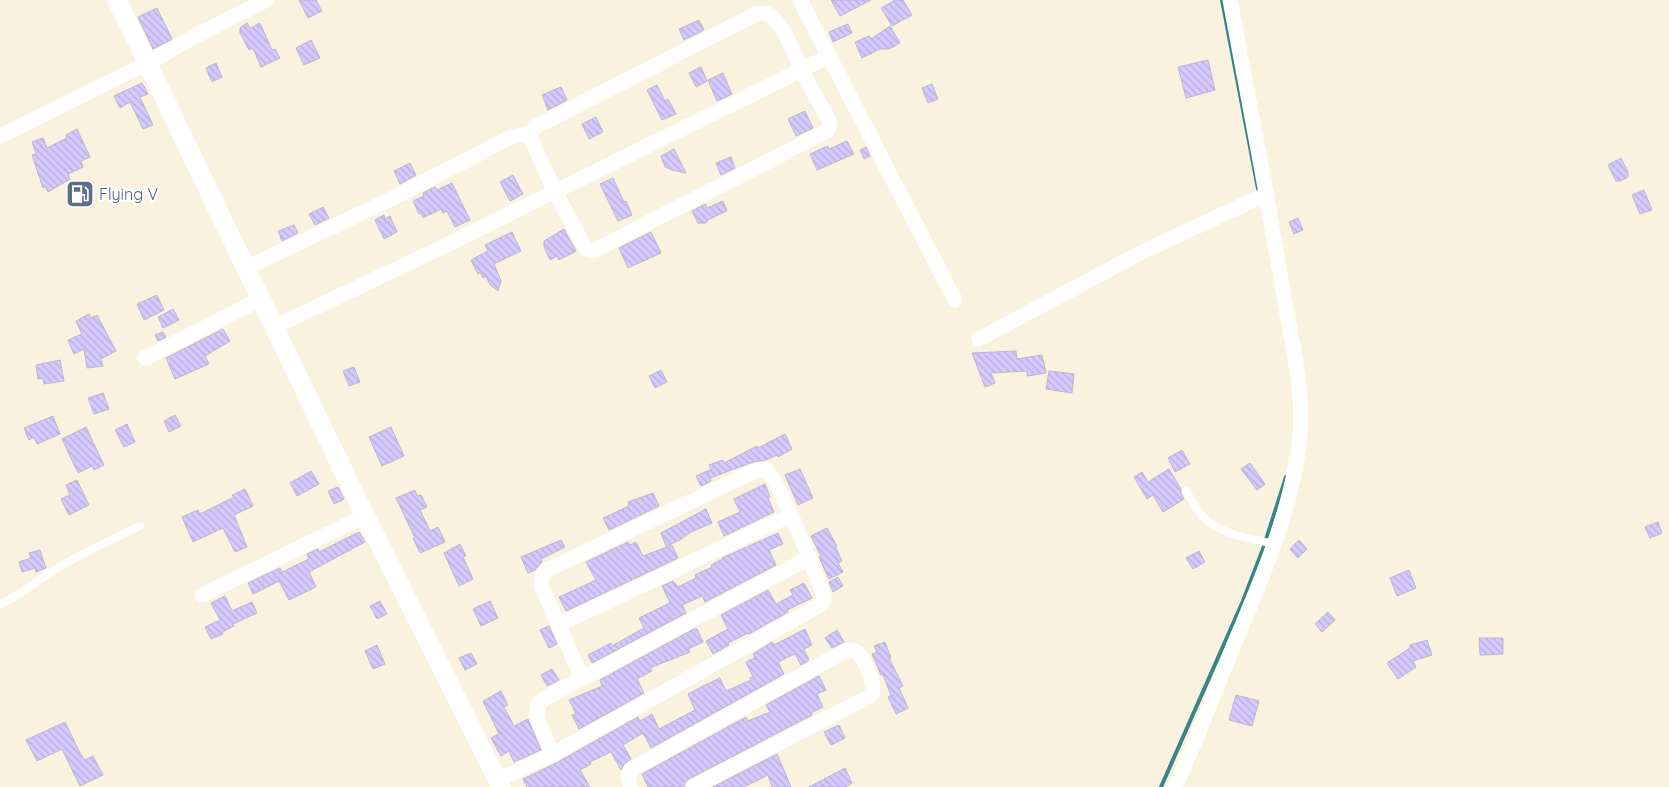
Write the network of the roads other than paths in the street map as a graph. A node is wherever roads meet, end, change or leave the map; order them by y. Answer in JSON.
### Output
{"nodes":[{"id":1,"x":117,"y":0,"type":"edge"},
{"id":2,"x":266,"y":0,"type":"edge"},
{"id":3,"x":800,"y":0,"type":"edge"},
{"id":4,"x":1230,"y":0,"type":"edge"},
{"id":5,"x":830,"y":56,"type":"junction"},
{"id":6,"x":148,"y":62,"type":"junction"},
{"id":7,"x":802,"y":71,"type":"junction"},
{"id":8,"x":531,"y":133,"type":"junction"},
{"id":9,"x":0,"y":136,"type":"edge"},
{"id":10,"x":555,"y":192,"type":"junction"},
{"id":11,"x":1267,"y":194,"type":"junction"},
{"id":12,"x":246,"y":268,"type":"junction"},
{"id":13,"x":261,"y":299,"type":"junction"},
{"id":14,"x":954,"y":300,"type":"dead end"},
{"id":15,"x":274,"y":327,"type":"junction"},
{"id":16,"x":979,"y":339,"type":"dead end"},
{"id":17,"x":145,"y":358,"type":"dead end"},
{"id":18,"x":1186,"y":491,"type":"dead end"},
{"id":19,"x":791,"y":514,"type":"junction"},
{"id":20,"x":365,"y":516,"type":"junction"},
{"id":21,"x":140,"y":526,"type":"dead end"},
{"id":22,"x":1273,"y":544,"type":"junction"},
{"id":23,"x":808,"y":558,"type":"junction"},
{"id":24,"x":202,"y":595,"type":"dead end"},
{"id":25,"x":0,"y":604,"type":"edge"},
{"id":26,"x":558,"y":625,"type":"junction"},
{"id":27,"x":582,"y":678,"type":"junction"},
{"id":28,"x":553,"y":754,"type":"junction"},
{"id":29,"x":500,"y":784,"type":"edge"},
{"id":30,"x":630,"y":787,"type":"edge"},
{"id":31,"x":693,"y":787,"type":"edge"},
{"id":32,"x":1175,"y":787,"type":"edge"}],
"edges":[{"from":1,"to":6,"type":"street"},
{"from":2,"to":6,"type":"street"},
{"from":3,"to":5,"type":"street"},
{"from":4,"to":11,"type":"street"},
{"from":5,"to":7,"type":"street"},
{"from":5,"to":14,"type":"street"},
{"from":6,"to":9,"type":"street"},
{"from":6,"to":12,"type":"street"},
{"from":7,"to":8,"type":"street"},
{"from":7,"to":10,"type":"street"},
{"from":7,"to":10,"type":"street"},
{"from":8,"to":10,"type":"street"},
{"from":8,"to":12,"type":"street"},
{"from":10,"to":15,"type":"street"},
{"from":11,"to":16,"type":"street"},
{"from":11,"to":22,"type":"street"},
{"from":12,"to":13,"type":"street"},
{"from":13,"to":15,"type":"street"},
{"from":13,"to":17,"type":"street"},
{"from":15,"to":20,"type":"street"},
{"from":18,"to":22,"type":"lane"},
{"from":19,"to":23,"type":"street"},
{"from":19,"to":26,"type":"street"},
{"from":19,"to":26,"type":"street"},
{"from":20,"to":24,"type":"street"},
{"from":20,"to":29,"type":"street"},
{"from":21,"to":25,"type":"lane"},
{"from":22,"to":32,"type":"street"},
{"from":23,"to":27,"type":"street"},
{"from":23,"to":28,"type":"street"},
{"from":26,"to":27,"type":"street"},
{"from":27,"to":28,"type":"street"},
{"from":28,"to":29,"type":"street"},
{"from":30,"to":31,"type":"street"}]}
